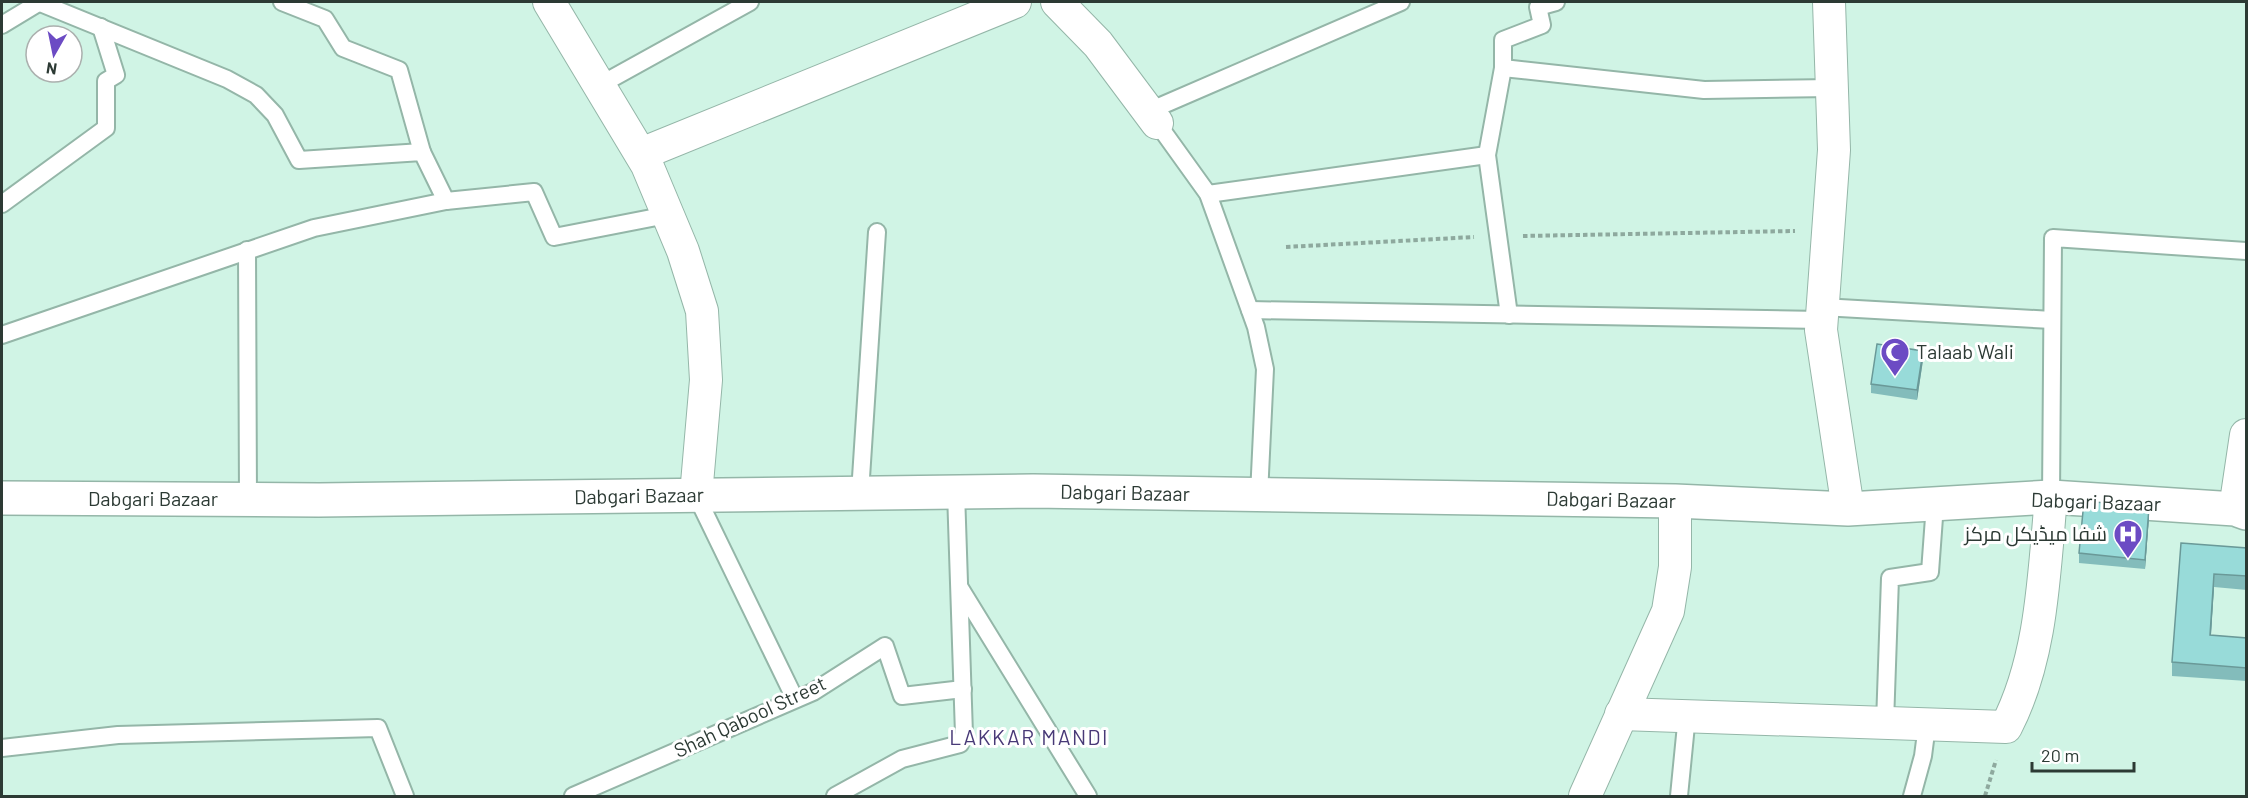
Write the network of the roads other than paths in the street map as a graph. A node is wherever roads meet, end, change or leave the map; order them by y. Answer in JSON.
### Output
{"nodes":[{"id":1,"x":39,"y":2,"type":"edge"},
{"id":2,"x":282,"y":2,"type":"edge"},
{"id":3,"x":549,"y":2,"type":"edge"},
{"id":4,"x":750,"y":2,"type":"edge"},
{"id":5,"x":1014,"y":2,"type":"edge"},
{"id":6,"x":1057,"y":2,"type":"edge"},
{"id":7,"x":1401,"y":2,"type":"edge"},
{"id":8,"x":1556,"y":2,"type":"edge"},
{"id":9,"x":1829,"y":2,"type":"edge"},
{"id":10,"x":2,"y":25,"type":"edge"},
{"id":11,"x":101,"y":27,"type":"junction"},
{"id":12,"x":1503,"y":68,"type":"junction"},
{"id":13,"x":600,"y":85,"type":"junction"},
{"id":14,"x":1832,"y":88,"type":"junction"},
{"id":15,"x":1153,"y":117,"type":"junction"},
{"id":16,"x":422,"y":152,"type":"junction"},
{"id":17,"x":641,"y":154,"type":"junction"},
{"id":18,"x":1487,"y":155,"type":"junction"},
{"id":19,"x":1208,"y":194,"type":"junction"},
{"id":20,"x":446,"y":201,"type":"junction"},
{"id":21,"x":2,"y":204,"type":"edge"},
{"id":22,"x":667,"y":215,"type":"junction"},
{"id":23,"x":877,"y":232,"type":"dead end"},
{"id":24,"x":248,"y":250,"type":"junction"},
{"id":25,"x":2247,"y":251,"type":"edge"},
{"id":26,"x":1250,"y":310,"type":"junction"},
{"id":27,"x":1822,"y":314,"type":"junction"},
{"id":28,"x":1509,"y":315,"type":"junction"},
{"id":29,"x":2052,"y":320,"type":"junction"},
{"id":30,"x":2,"y":335,"type":"edge"},
{"id":31,"x":2247,"y":435,"type":"edge"},
{"id":32,"x":956,"y":492,"type":"junction"},
{"id":33,"x":860,"y":494,"type":"junction"},
{"id":34,"x":696,"y":495,"type":"junction"},
{"id":35,"x":1259,"y":495,"type":"junction"},
{"id":36,"x":2051,"y":497,"type":"junction"},
{"id":37,"x":2,"y":498,"type":"edge"},
{"id":38,"x":248,"y":500,"type":"junction"},
{"id":39,"x":1675,"y":501,"type":"junction"},
{"id":40,"x":1935,"y":504,"type":"junction"},
{"id":41,"x":1848,"y":509,"type":"junction"},
{"id":42,"x":2241,"y":511,"type":"edge"},
{"id":43,"x":960,"y":587,"type":"junction"},
{"id":44,"x":963,"y":689,"type":"junction"},
{"id":45,"x":795,"y":699,"type":"junction"},
{"id":46,"x":1621,"y":714,"type":"junction"},
{"id":47,"x":1687,"y":715,"type":"junction"},
{"id":48,"x":1885,"y":723,"type":"junction"},
{"id":49,"x":1927,"y":725,"type":"junction"},
{"id":50,"x":2,"y":748,"type":"edge"},
{"id":51,"x":405,"y":796,"type":"edge"},
{"id":52,"x":573,"y":796,"type":"edge"},
{"id":53,"x":835,"y":796,"type":"edge"},
{"id":54,"x":1088,"y":796,"type":"edge"},
{"id":55,"x":1585,"y":796,"type":"edge"},
{"id":56,"x":1679,"y":796,"type":"edge"},
{"id":57,"x":1912,"y":796,"type":"edge"}],
"edges":[{"from":1,"to":10,"type":"lane"},
{"from":1,"to":11,"type":"lane"},
{"from":2,"to":16,"type":"lane"},
{"from":3,"to":13,"type":"street"},
{"from":4,"to":13,"type":"lane"},
{"from":5,"to":17,"type":"street"},
{"from":6,"to":15,"type":"street"},
{"from":7,"to":15,"type":"lane"},
{"from":8,"to":12,"type":"lane"},
{"from":9,"to":14,"type":"street"},
{"from":11,"to":16,"type":"lane"},
{"from":11,"to":21,"type":"lane"},
{"from":12,"to":14,"type":"lane"},
{"from":12,"to":18,"type":"lane"},
{"from":13,"to":17,"type":"street"},
{"from":14,"to":27,"type":"street"},
{"from":15,"to":19,"type":"lane"},
{"from":16,"to":20,"type":"lane"},
{"from":17,"to":22,"type":"street"},
{"from":18,"to":19,"type":"lane"},
{"from":18,"to":28,"type":"lane"},
{"from":19,"to":26,"type":"lane"},
{"from":20,"to":22,"type":"lane"},
{"from":20,"to":24,"type":"lane"},
{"from":22,"to":34,"type":"street"},
{"from":23,"to":33,"type":"lane"},
{"from":24,"to":30,"type":"lane"},
{"from":24,"to":38,"type":"lane"},
{"from":25,"to":29,"type":"lane"},
{"from":26,"to":28,"type":"lane"},
{"from":26,"to":35,"type":"lane"},
{"from":27,"to":28,"type":"lane"},
{"from":27,"to":29,"type":"lane"},
{"from":27,"to":41,"type":"street"},
{"from":29,"to":36,"type":"lane"},
{"from":31,"to":42,"type":"street"},
{"from":32,"to":33,"type":"street","name":"Dabgari Bazaar"},
{"from":32,"to":35,"type":"street","name":"Dabgari Bazaar"},
{"from":32,"to":43,"type":"lane"},
{"from":33,"to":34,"type":"street","name":"Dabgari Bazaar"},
{"from":34,"to":38,"type":"street","name":"Dabgari Bazaar"},
{"from":34,"to":45,"type":"lane"},
{"from":35,"to":39,"type":"street","name":"Dabgari Bazaar"},
{"from":36,"to":40,"type":"street","name":"Dabgari Bazaar"},
{"from":36,"to":42,"type":"street","name":"Dabgari Bazaar"},
{"from":36,"to":49,"type":"street"},
{"from":37,"to":38,"type":"street","name":"Dabgari Bazaar"},
{"from":39,"to":41,"type":"street","name":"Dabgari Bazaar"},
{"from":39,"to":46,"type":"street"},
{"from":40,"to":41,"type":"street","name":"Dabgari Bazaar"},
{"from":40,"to":48,"type":"lane"},
{"from":43,"to":44,"type":"lane"},
{"from":43,"to":54,"type":"lane"},
{"from":44,"to":45,"type":"lane","name":"Shah Qabool Street"},
{"from":44,"to":53,"type":"lane"},
{"from":45,"to":52,"type":"lane","name":"Shah Qabool Street"},
{"from":46,"to":47,"type":"street"},
{"from":46,"to":55,"type":"street"},
{"from":47,"to":48,"type":"street"},
{"from":47,"to":56,"type":"lane"},
{"from":48,"to":49,"type":"street"},
{"from":49,"to":57,"type":"lane"},
{"from":50,"to":51,"type":"lane"}]}
